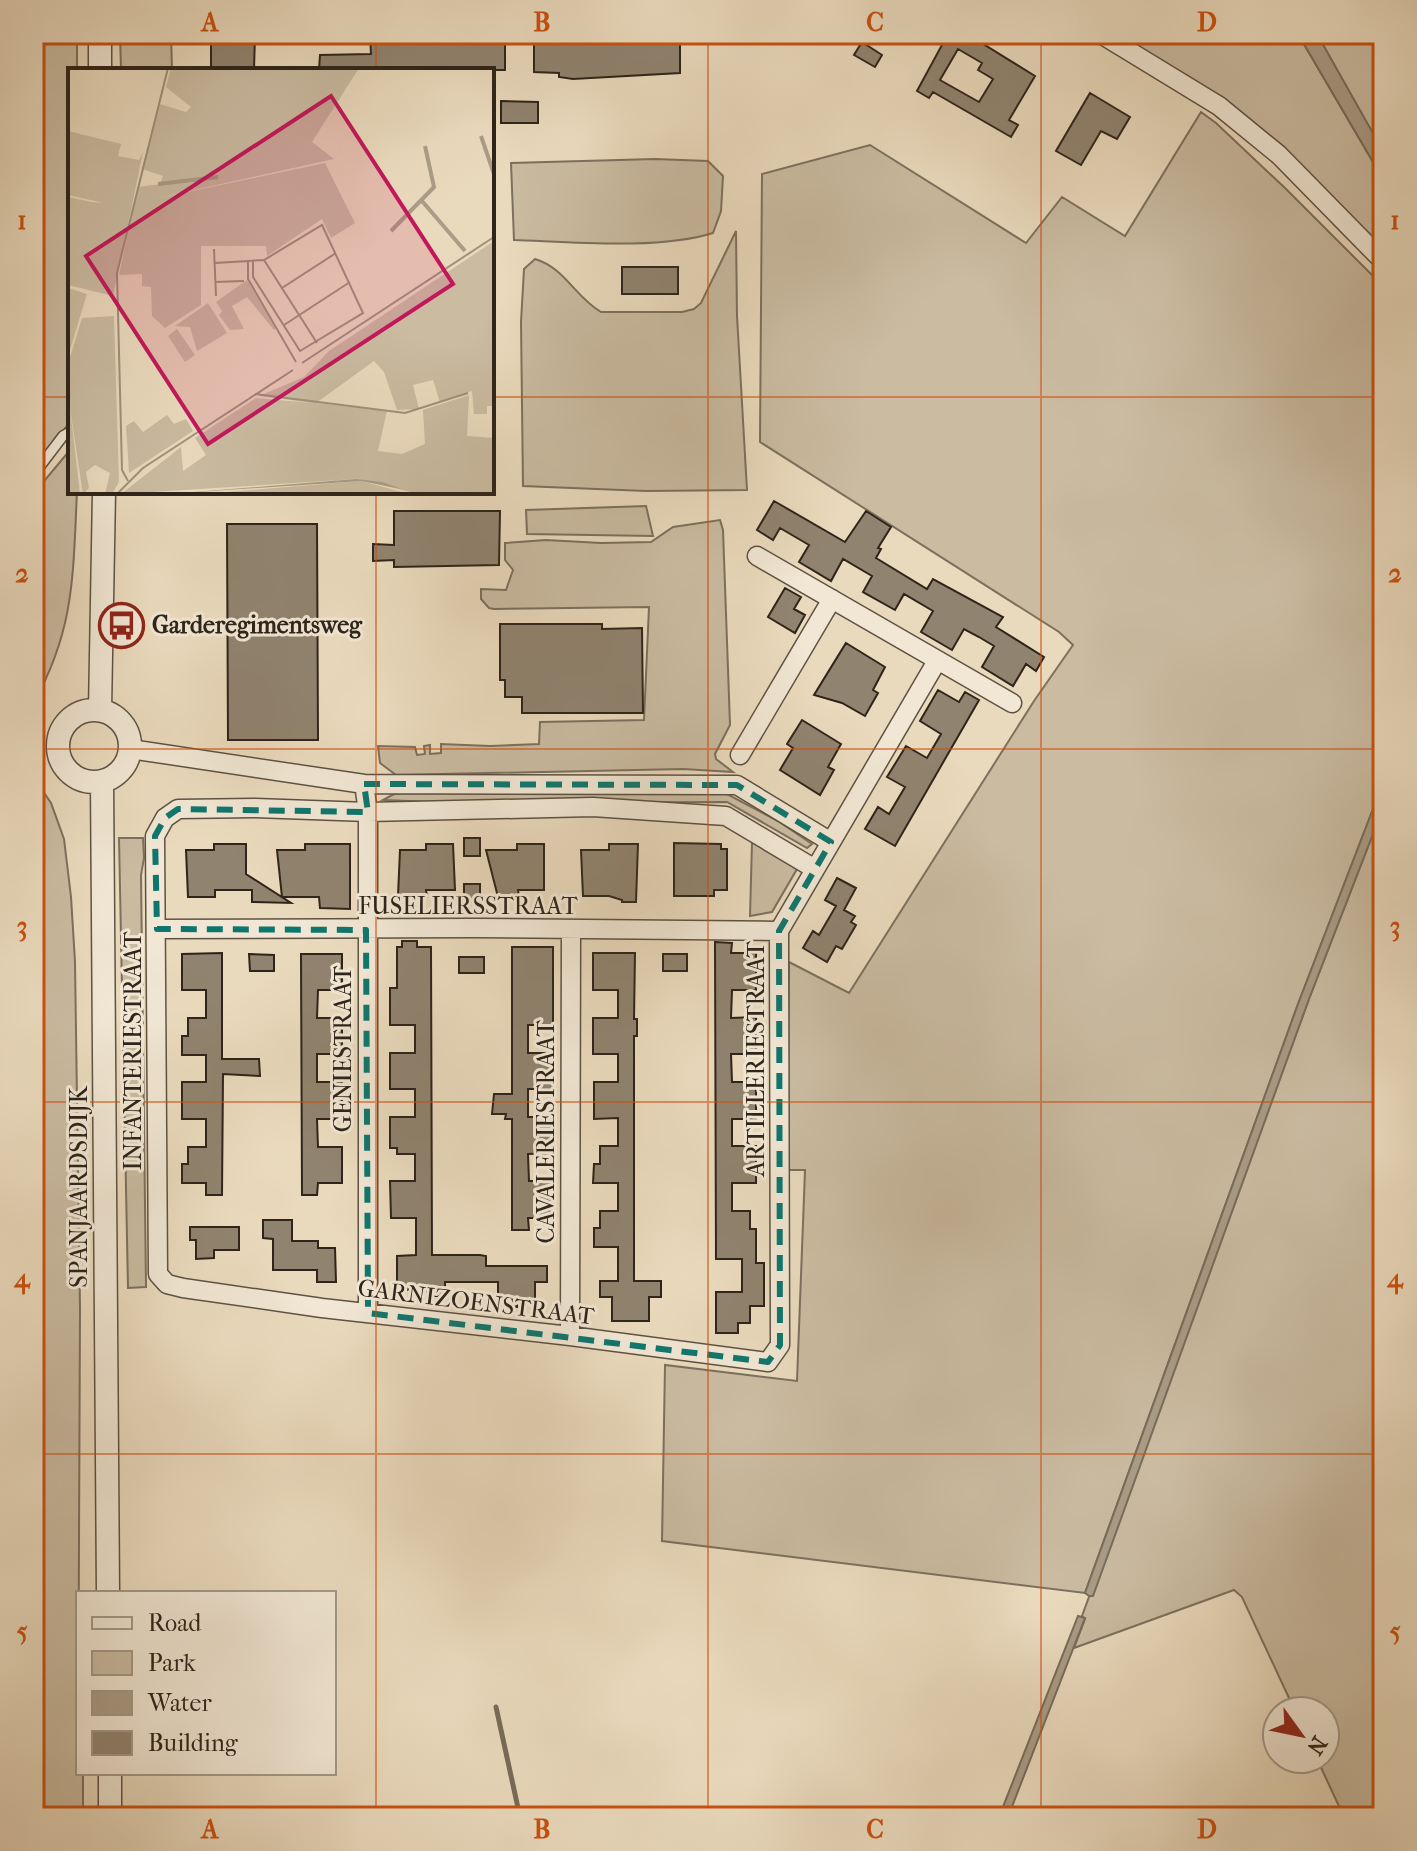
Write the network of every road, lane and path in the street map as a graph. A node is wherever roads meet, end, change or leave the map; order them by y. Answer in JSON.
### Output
{"nodes":[{"id":1,"x":100,"y":34,"type":"edge"},
{"id":2,"x":1101,"y":34,"type":"edge"},
{"id":3,"x":100,"y":68,"type":"edge"},
{"id":4,"x":1383,"y":261,"type":"edge"},
{"id":5,"x":68,"y":433,"type":"edge"},
{"id":6,"x":34,"y":474,"type":"edge"},
{"id":7,"x":104,"y":494,"type":"edge"},
{"id":8,"x":757,"y":556,"type":"dead end"},
{"id":9,"x":832,"y":599,"type":"junction"},
{"id":10,"x":937,"y":661,"type":"junction"},
{"id":11,"x":1012,"y":703,"type":"dead end"},
{"id":12,"x":100,"y":710,"type":"junction"},
{"id":13,"x":130,"y":749,"type":"junction"},
{"id":14,"x":740,"y":755,"type":"dead end"},
{"id":15,"x":102,"y":781,"type":"junction"},
{"id":16,"x":364,"y":784,"type":"junction"},
{"id":17,"x":368,"y":812,"type":"junction"},
{"id":18,"x":831,"y":842,"type":"junction"},
{"id":19,"x":815,"y":869,"type":"junction"},
{"id":20,"x":157,"y":929,"type":"junction"},
{"id":21,"x":571,"y":929,"type":"junction"},
{"id":22,"x":366,"y":930,"type":"junction"},
{"id":23,"x":779,"y":931,"type":"junction"},
{"id":24,"x":167,"y":1284,"type":"joint"},
{"id":25,"x":368,"y":1313,"type":"junction"},
{"id":26,"x":570,"y":1336,"type":"junction"},
{"id":27,"x":776,"y":1354,"type":"joint"},
{"id":28,"x":108,"y":1591,"type":"edge"},
{"id":29,"x":110,"y":1775,"type":"edge"},
{"id":30,"x":110,"y":1817,"type":"edge"}],
"edges":[{"from":1,"to":3,"type":"street"},
{"from":2,"to":4,"type":"street"},
{"from":5,"to":6,"type":"lane"},
{"from":7,"to":12,"type":"street"},
{"from":8,"to":9,"type":"street"},
{"from":9,"to":10,"type":"street"},
{"from":9,"to":14,"type":"street"},
{"from":10,"to":11,"type":"street"},
{"from":10,"to":18,"type":"street","name":"ARTILLERIESTRAAT"},
{"from":12,"to":13,"type":"street"},
{"from":12,"to":15,"type":"street"},
{"from":13,"to":15,"type":"street"},
{"from":13,"to":16,"type":"street"},
{"from":15,"to":28,"type":"street","name":"SPANJAARDSDIJK"},
{"from":16,"to":17,"type":"street","name":"GENIESTRAAT"},
{"from":16,"to":18,"type":"street"},
{"from":17,"to":19,"type":"street"},
{"from":17,"to":20,"type":"street","name":"INFANTERIESTRAAT"},
{"from":17,"to":22,"type":"street","name":"GENIESTRAAT"},
{"from":18,"to":19,"type":"street","name":"ARTILLERIESTRAAT"},
{"from":19,"to":23,"type":"street","name":"ARTILLERIESTRAAT"},
{"from":20,"to":22,"type":"street","name":"FUSELIERSSTRAAT"},
{"from":20,"to":24,"type":"street","name":"INFANTERIESTRAAT"},
{"from":21,"to":22,"type":"street","name":"FUSELIERSSTRAAT"},
{"from":21,"to":23,"type":"street","name":"FUSELIERSSTRAAT"},
{"from":21,"to":26,"type":"street","name":"CAVALERIESTRAAT"},
{"from":22,"to":25,"type":"street","name":"GENIESTRAAT"},
{"from":23,"to":27,"type":"street","name":"ARTILLERIESTRAAT"},
{"from":24,"to":25,"type":"street","name":"GARNIZOENSTRAAT"},
{"from":25,"to":26,"type":"street","name":"GARNIZOENSTRAAT"},
{"from":26,"to":27,"type":"street","name":"GARNIZOENSTRAAT"},
{"from":29,"to":30,"type":"street"}]}
